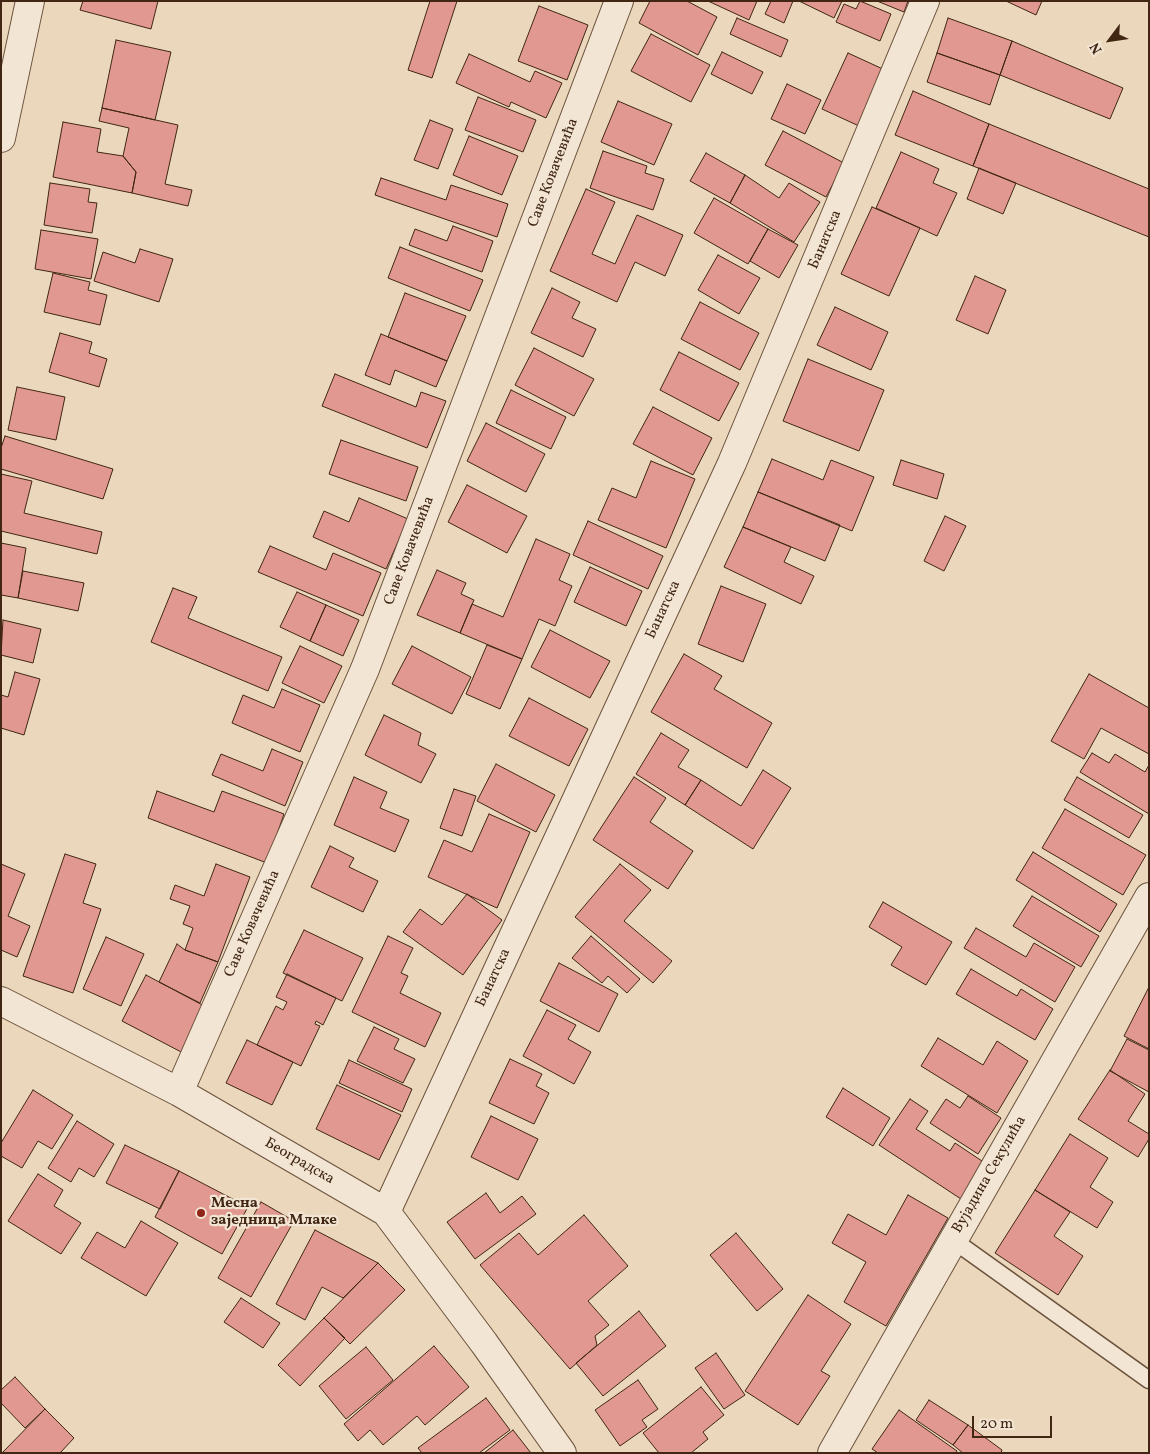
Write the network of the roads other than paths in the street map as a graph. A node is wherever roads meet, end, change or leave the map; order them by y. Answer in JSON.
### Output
{"nodes":[{"id":1,"x":30,"y":1,"type":"edge"},
{"id":2,"x":619,"y":1,"type":"edge"},
{"id":3,"x":925,"y":1,"type":"edge"},
{"id":4,"x":1,"y":138,"type":"edge"},
{"id":5,"x":1149,"y":897,"type":"edge"},
{"id":6,"x":1,"y":1000,"type":"edge"},
{"id":7,"x":179,"y":1092,"type":"junction"},
{"id":8,"x":386,"y":1212,"type":"junction"},
{"id":9,"x":953,"y":1240,"type":"junction"},
{"id":10,"x":1149,"y":1380,"type":"edge"},
{"id":11,"x":562,"y":1453,"type":"edge"},
{"id":12,"x":832,"y":1453,"type":"edge"}],
"edges":[{"from":1,"to":4,"type":"street"},
{"from":2,"to":7,"type":"street","name":"Саве Ковачевића"},
{"from":3,"to":8,"type":"street","name":"Банатска"},
{"from":5,"to":9,"type":"street","name":"Вујадина Секулића"},
{"from":6,"to":7,"type":"street","name":"Београдска"},
{"from":7,"to":8,"type":"street","name":"Београдска"},
{"from":8,"to":11,"type":"street","name":"Београдска"},
{"from":9,"to":10,"type":"lane"},
{"from":9,"to":12,"type":"street","name":"Вујадина Секулића"}]}
